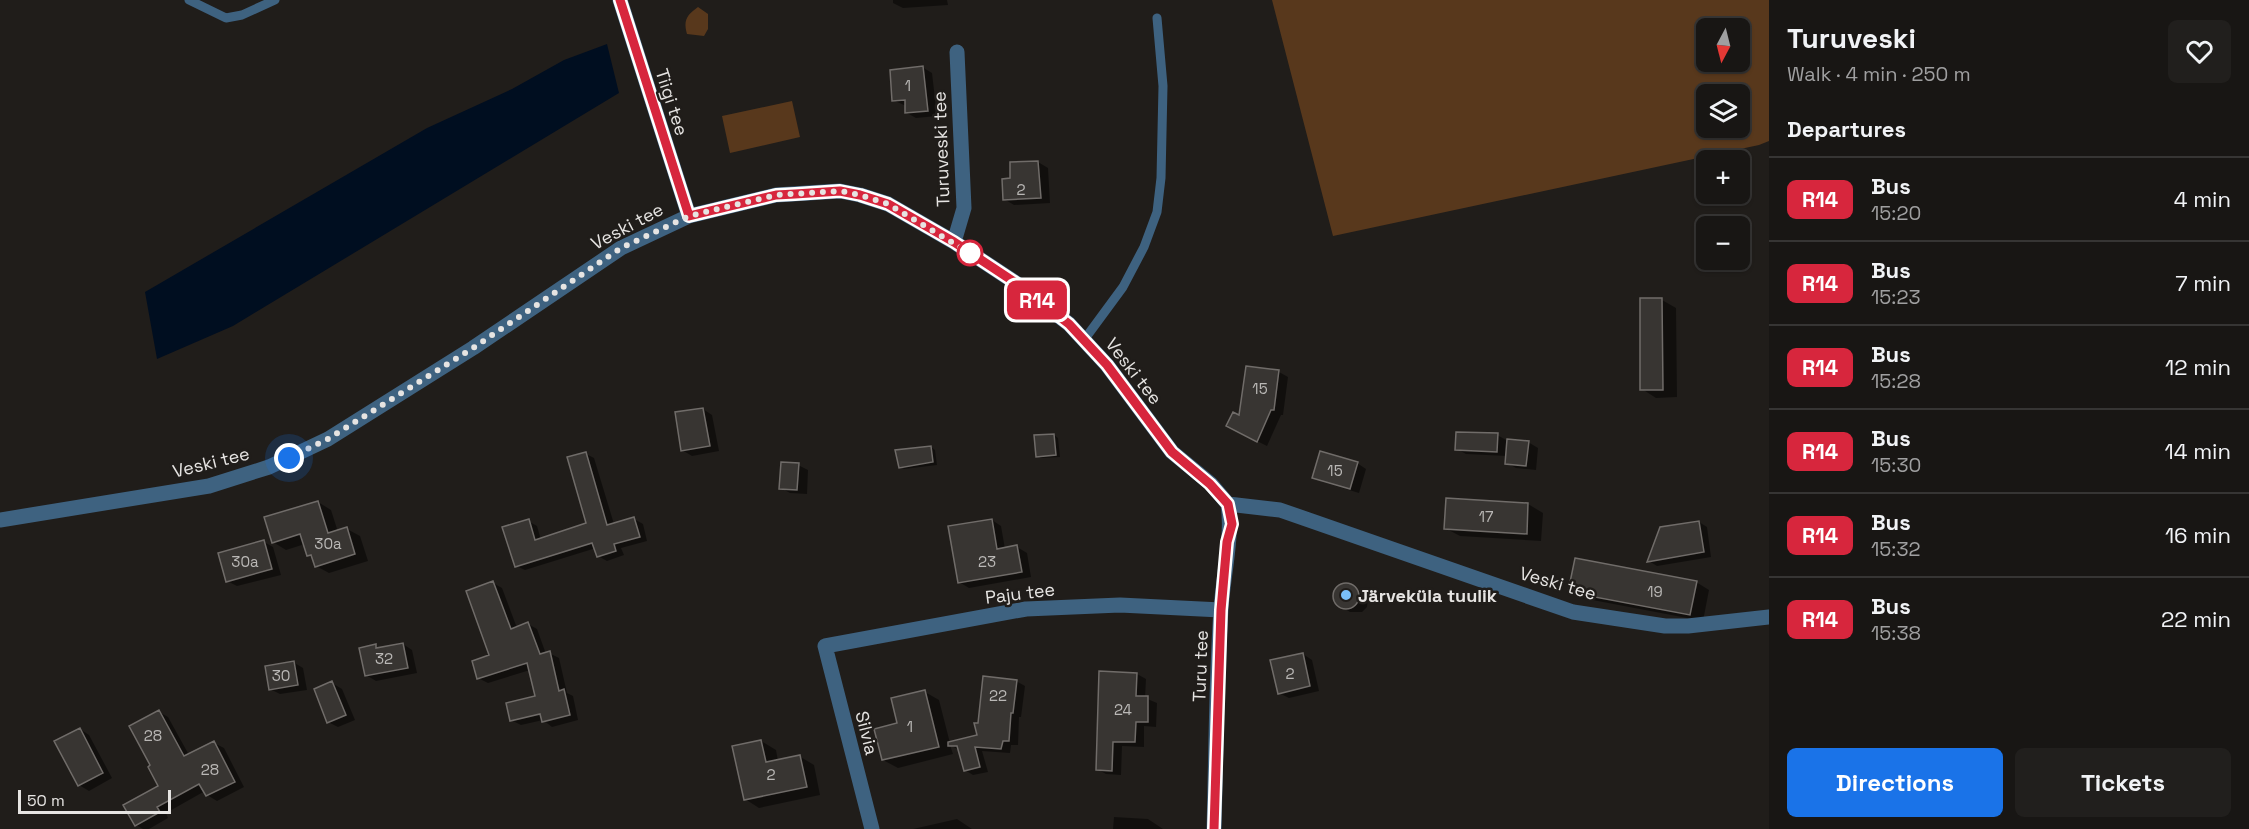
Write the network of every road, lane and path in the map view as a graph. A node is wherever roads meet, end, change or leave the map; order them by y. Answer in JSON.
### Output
{"nodes":[{"id":1,"x":189,"y":0,"type":"edge"},
{"id":2,"x":275,"y":0,"type":"edge"},
{"id":3,"x":620,"y":0,"type":"edge"},
{"id":4,"x":1156,"y":18,"type":"dead end"},
{"id":5,"x":957,"y":52,"type":"dead end"},
{"id":6,"x":689,"y":216,"type":"junction"},
{"id":7,"x":954,"y":242,"type":"junction"},
{"id":8,"x":1084,"y":339,"type":"junction"},
{"id":9,"x":1228,"y":504,"type":"junction"},
{"id":10,"x":0,"y":520,"type":"edge"},
{"id":11,"x":1221,"y":610,"type":"junction"},
{"id":12,"x":1769,"y":617,"type":"edge"},
{"id":13,"x":825,"y":646,"type":"joint"},
{"id":14,"x":872,"y":829,"type":"edge"},
{"id":15,"x":1214,"y":829,"type":"edge"}],
"edges":[{"from":1,"to":2,"type":"lane"},
{"from":3,"to":6,"type":"street","name":"Tiigi tee"},
{"from":4,"to":8,"type":"lane"},
{"from":5,"to":7,"type":"street","name":"Turuveski tee"},
{"from":6,"to":7,"type":"street","name":"Veski tee"},
{"from":6,"to":10,"type":"street","name":"Veski tee"},
{"from":7,"to":8,"type":"street","name":"Veski tee"},
{"from":8,"to":9,"type":"street","name":"Veski tee"},
{"from":9,"to":11,"type":"street","name":"Turu tee"},
{"from":9,"to":12,"type":"street","name":"Veski tee"},
{"from":11,"to":13,"type":"street","name":"Paju tee"},
{"from":11,"to":15,"type":"street","name":"Turu tee"},
{"from":13,"to":14,"type":"street","name":"Silvia"}]}
